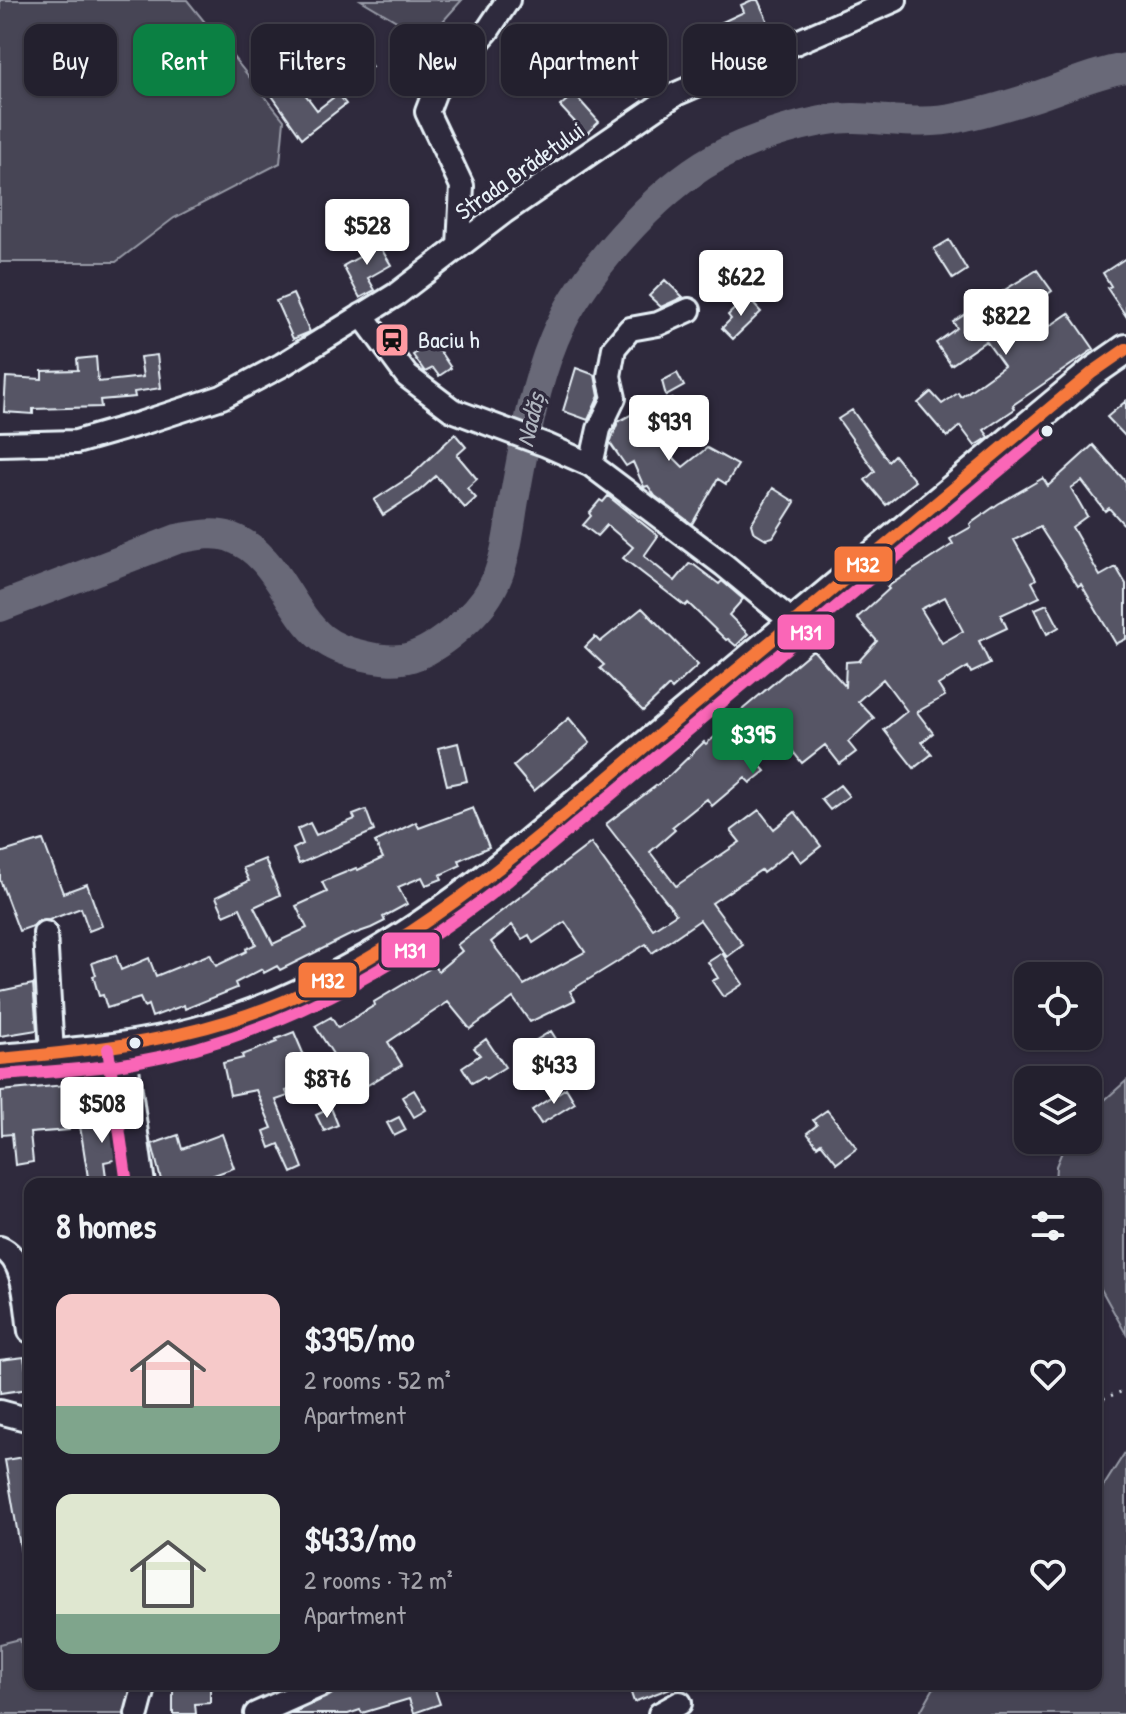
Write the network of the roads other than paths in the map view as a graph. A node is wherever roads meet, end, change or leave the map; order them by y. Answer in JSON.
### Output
{"nodes":[{"id":1,"x":508,"y":0,"type":"edge"},
{"id":2,"x":895,"y":0,"type":"edge"},
{"id":3,"x":459,"y":246,"type":"junction"},
{"id":4,"x":689,"y":310,"type":"dead end"},
{"id":5,"x":362,"y":315,"type":"junction"},
{"id":6,"x":1126,"y":349,"type":"edge"},
{"id":7,"x":0,"y":444,"type":"edge"},
{"id":8,"x":591,"y":465,"type":"junction"},
{"id":9,"x":795,"y":624,"type":"junction"},
{"id":10,"x":45,"y":933,"type":"dead end"},
{"id":11,"x":124,"y":1047,"type":"junction"},
{"id":12,"x":52,"y":1054,"type":"junction"},
{"id":13,"x":0,"y":1059,"type":"edge"},
{"id":14,"x":142,"y":1178,"type":"edge"},
{"id":15,"x":0,"y":1248,"type":"edge"},
{"id":16,"x":24,"y":1295,"type":"edge"},
{"id":17,"x":0,"y":1412,"type":"edge"},
{"id":18,"x":24,"y":1418,"type":"edge"},
{"id":19,"x":143,"y":1690,"type":"edge"},
{"id":20,"x":310,"y":1690,"type":"edge"},
{"id":21,"x":137,"y":1714,"type":"edge"},
{"id":22,"x":256,"y":1714,"type":"edge"}],
"edges":[{"from":1,"to":3,"type":"street"},
{"from":2,"to":3,"type":"street","name":"Strada Brădetului"},
{"from":3,"to":5,"type":"street","name":"Strada Brădetului"},
{"from":4,"to":8,"type":"street"},
{"from":5,"to":7,"type":"street","name":"Strada Brădetului"},
{"from":5,"to":8,"type":"street"},
{"from":6,"to":9,"type":"main road"},
{"from":8,"to":9,"type":"street"},
{"from":9,"to":11,"type":"main road"},
{"from":10,"to":12,"type":"street"},
{"from":11,"to":12,"type":"main road"},
{"from":11,"to":14,"type":"street"},
{"from":12,"to":13,"type":"main road"},
{"from":15,"to":16,"type":"street"},
{"from":17,"to":18,"type":"street"},
{"from":19,"to":21,"type":"street"},
{"from":20,"to":22,"type":"street"}]}
